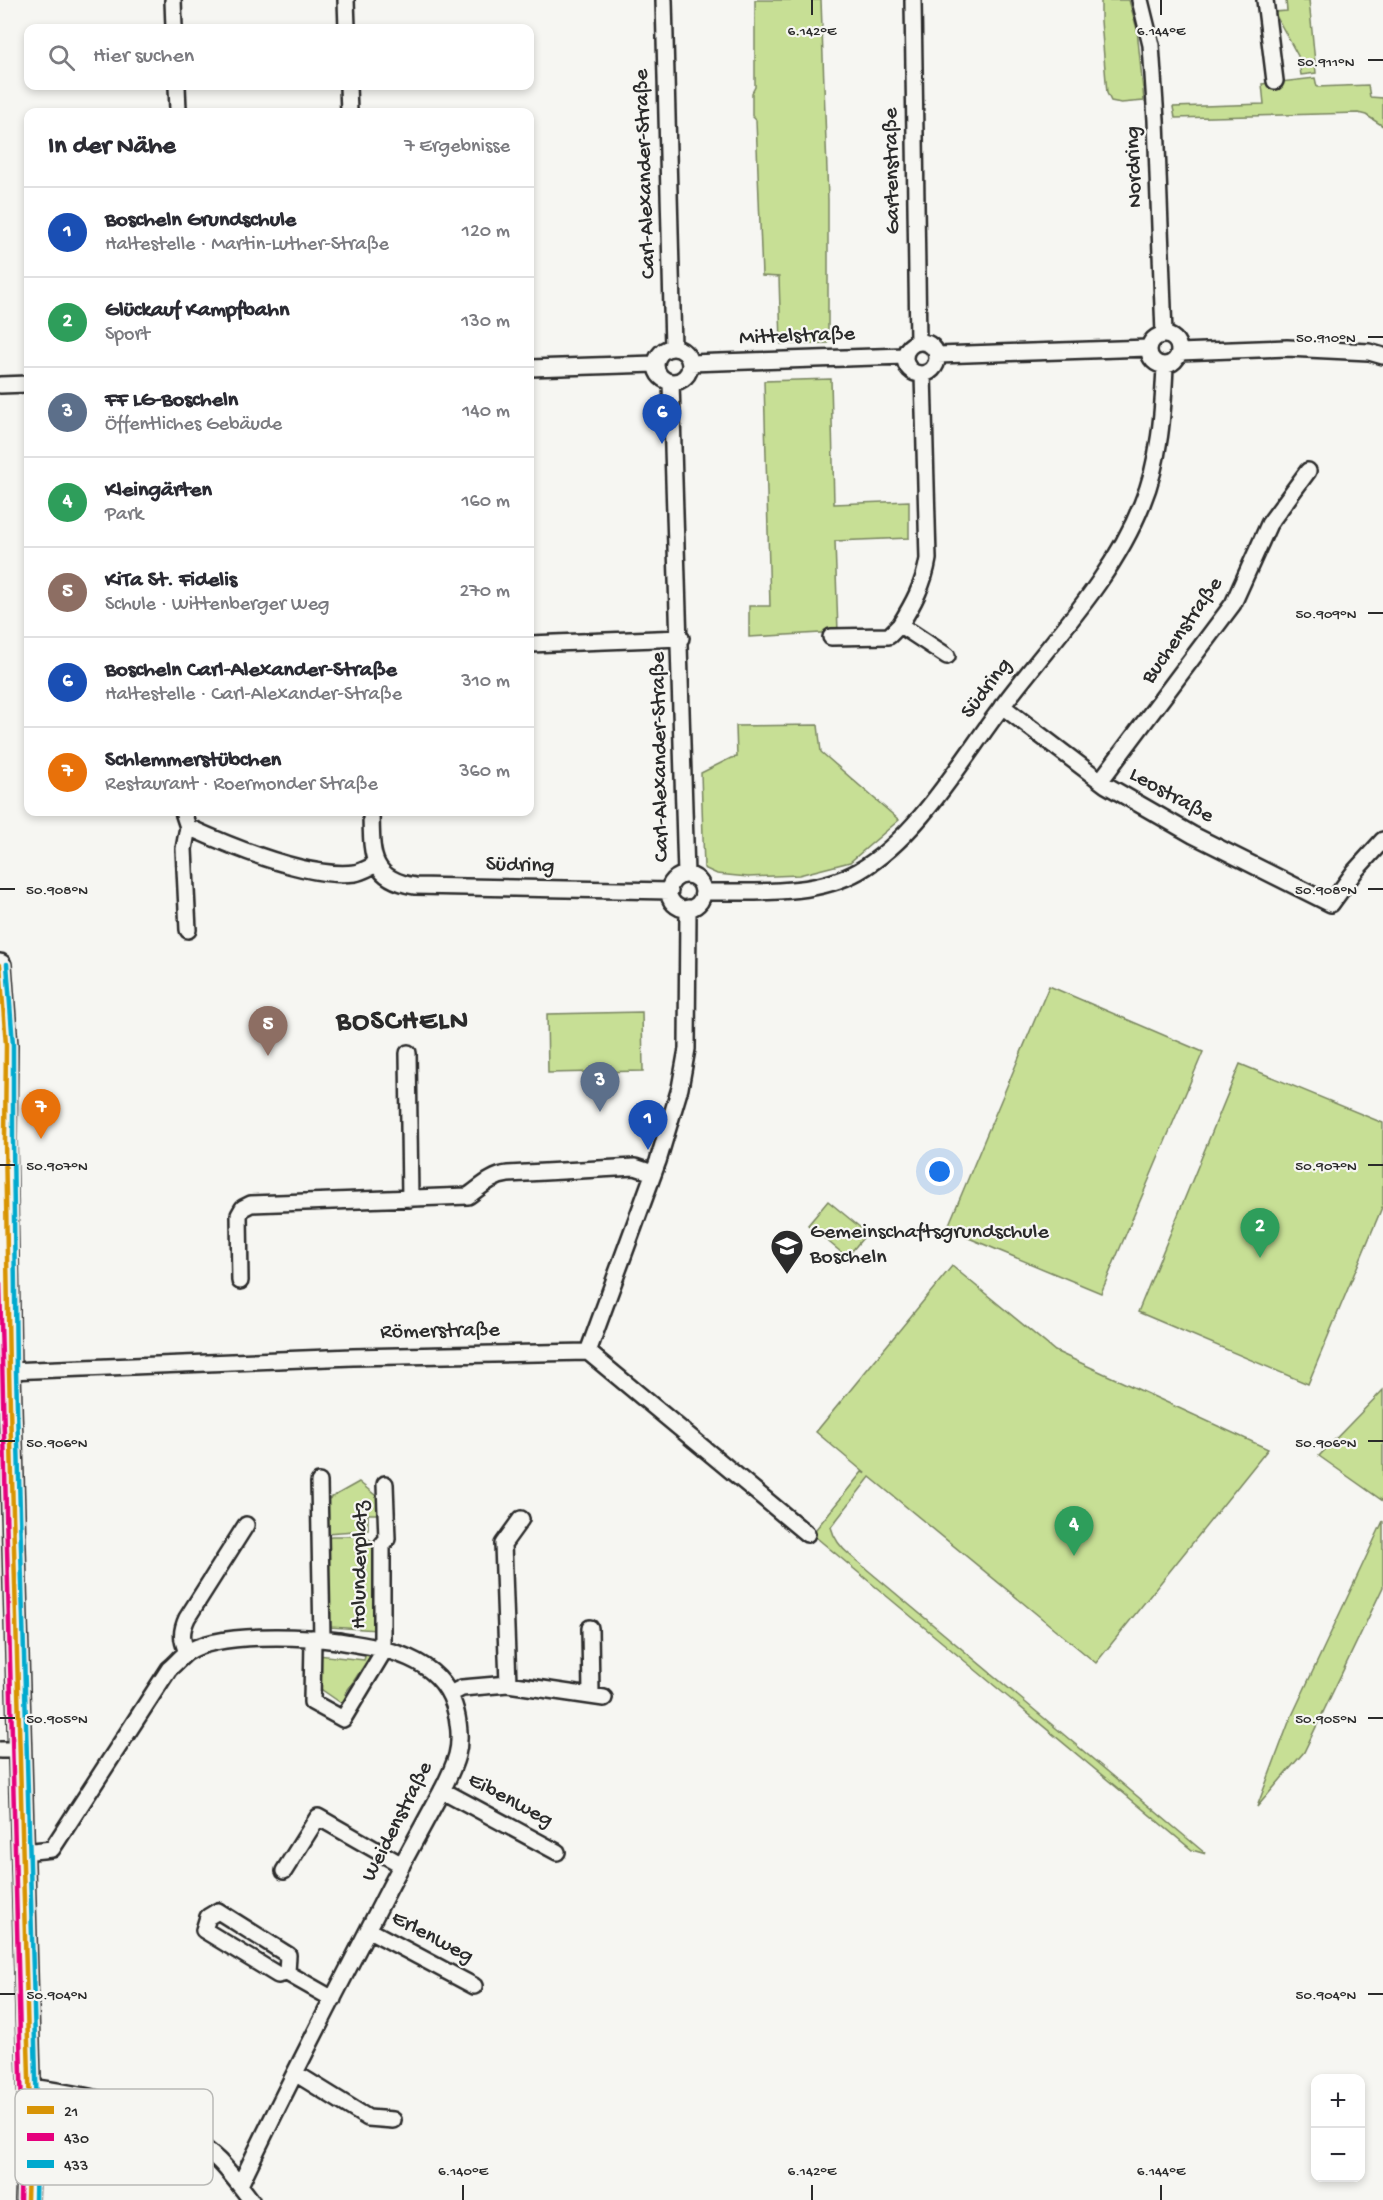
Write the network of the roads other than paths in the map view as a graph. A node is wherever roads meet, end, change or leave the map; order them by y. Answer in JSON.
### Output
{"nodes":[{"id":1,"x":173,"y":0,"type":"edge"},
{"id":2,"x":346,"y":0,"type":"edge"},
{"id":3,"x":664,"y":0,"type":"edge"},
{"id":4,"x":913,"y":0,"type":"edge"},
{"id":5,"x":1140,"y":0,"type":"edge"},
{"id":6,"x":1264,"y":0,"type":"edge"},
{"id":7,"x":174,"y":24,"type":"edge"},
{"id":8,"x":347,"y":24,"type":"edge"},
{"id":9,"x":1275,"y":81,"type":"dead end"},
{"id":10,"x":177,"y":90,"type":"edge"},
{"id":11,"x":348,"y":90,"type":"edge"},
{"id":12,"x":178,"y":108,"type":"edge"},
{"id":13,"x":349,"y":108,"type":"edge"},
{"id":14,"x":1164,"y":334,"type":"junction"},
{"id":15,"x":918,"y":342,"type":"junction"},
{"id":16,"x":673,"y":347,"type":"junction"},
{"id":17,"x":1148,"y":348,"type":"junction"},
{"id":18,"x":1179,"y":352,"type":"junction"},
{"id":19,"x":938,"y":355,"type":"junction"},
{"id":20,"x":905,"y":356,"type":"junction"},
{"id":21,"x":1383,"y":356,"type":"edge"},
{"id":22,"x":690,"y":363,"type":"junction"},
{"id":23,"x":656,"y":364,"type":"junction"},
{"id":24,"x":1165,"y":366,"type":"junction"},
{"id":25,"x":534,"y":368,"type":"edge"},
{"id":26,"x":923,"y":374,"type":"junction"},
{"id":27,"x":671,"y":382,"type":"junction"},
{"id":28,"x":24,"y":384,"type":"edge"},
{"id":29,"x":0,"y":385,"type":"edge"},
{"id":30,"x":1308,"y":471,"type":"dead end"},
{"id":31,"x":900,"y":625,"type":"junction"},
{"id":32,"x":831,"y":637,"type":"dead end"},
{"id":33,"x":681,"y":638,"type":"junction"},
{"id":34,"x":534,"y":644,"type":"edge"},
{"id":35,"x":947,"y":656,"type":"dead end"},
{"id":36,"x":1002,"y":706,"type":"junction"},
{"id":37,"x":1101,"y":780,"type":"junction"},
{"id":38,"x":184,"y":816,"type":"edge"},
{"id":39,"x":371,"y":816,"type":"edge"},
{"id":40,"x":188,"y":827,"type":"junction"},
{"id":41,"x":1383,"y":840,"type":"edge"},
{"id":42,"x":376,"y":864,"type":"junction"},
{"id":43,"x":686,"y":875,"type":"junction"},
{"id":44,"x":670,"y":891,"type":"junction"},
{"id":45,"x":703,"y":892,"type":"junction"},
{"id":46,"x":688,"y":908,"type":"junction"},
{"id":47,"x":188,"y":930,"type":"dead end"},
{"id":48,"x":0,"y":965,"type":"edge"},
{"id":49,"x":408,"y":1053,"type":"dead end"},
{"id":50,"x":653,"y":1173,"type":"junction"},
{"id":51,"x":410,"y":1199,"type":"junction"},
{"id":52,"x":3,"y":1225,"type":"edge"},
{"id":53,"x":240,"y":1281,"type":"dead end"},
{"id":54,"x":588,"y":1352,"type":"junction"},
{"id":55,"x":9,"y":1371,"type":"junction"},
{"id":56,"x":319,"y":1482,"type":"dead end"},
{"id":57,"x":385,"y":1484,"type":"dead end"},
{"id":58,"x":521,"y":1519,"type":"dead end"},
{"id":59,"x":246,"y":1525,"type":"dead end"},
{"id":60,"x":807,"y":1534,"type":"dead end"},
{"id":61,"x":590,"y":1628,"type":"dead end"},
{"id":62,"x":318,"y":1639,"type":"junction"},
{"id":63,"x":384,"y":1648,"type":"junction"},
{"id":64,"x":187,"y":1652,"type":"junction"},
{"id":65,"x":508,"y":1684,"type":"junction"},
{"id":66,"x":450,"y":1694,"type":"junction"},
{"id":67,"x":10,"y":1750,"type":"edge"},
{"id":68,"x":442,"y":1790,"type":"junction"},
{"id":69,"x":23,"y":1852,"type":"junction"},
{"id":70,"x":557,"y":1852,"type":"dead end"},
{"id":71,"x":402,"y":1865,"type":"junction"},
{"id":72,"x":284,"y":1871,"type":"dead end"},
{"id":73,"x":369,"y":1930,"type":"junction"},
{"id":74,"x":287,"y":1973,"type":"junction"},
{"id":75,"x":474,"y":1986,"type":"dead end"},
{"id":76,"x":333,"y":1999,"type":"junction"},
{"id":77,"x":295,"y":2073,"type":"junction"},
{"id":78,"x":30,"y":2087,"type":"joint"},
{"id":79,"x":44,"y":2089,"type":"edge"},
{"id":80,"x":393,"y":2120,"type":"dead end"},
{"id":81,"x":213,"y":2155,"type":"edge"},
{"id":82,"x":28,"y":2185,"type":"edge"},
{"id":83,"x":240,"y":2185,"type":"junction"},
{"id":84,"x":27,"y":2200,"type":"edge"},
{"id":85,"x":251,"y":2200,"type":"edge"}],
"edges":[{"from":1,"to":7,"type":"street"},
{"from":2,"to":8,"type":"street"},
{"from":3,"to":16,"type":"street","name":"Carl-Alexander-Straße"},
{"from":4,"to":15,"type":"street","name":"Gartenstraße"},
{"from":5,"to":14,"type":"street","name":"Nordring"},
{"from":6,"to":9,"type":"street"},
{"from":10,"to":12,"type":"street"},
{"from":11,"to":13,"type":"street"},
{"from":14,"to":17,"type":"street"},
{"from":14,"to":18,"type":"street"},
{"from":15,"to":19,"type":"street"},
{"from":15,"to":20,"type":"street"},
{"from":16,"to":22,"type":"street"},
{"from":16,"to":23,"type":"street"},
{"from":17,"to":19,"type":"street"},
{"from":17,"to":24,"type":"street"},
{"from":18,"to":21,"type":"street"},
{"from":18,"to":24,"type":"street"},
{"from":19,"to":26,"type":"street"},
{"from":20,"to":22,"type":"street","name":"Mittelstraße"},
{"from":20,"to":26,"type":"street"},
{"from":22,"to":27,"type":"street"},
{"from":23,"to":25,"type":"street"},
{"from":23,"to":27,"type":"street"},
{"from":24,"to":36,"type":"street","name":"Südring"},
{"from":26,"to":31,"type":"street"},
{"from":27,"to":33,"type":"street","name":"Carl-Alexander-Straße"},
{"from":28,"to":29,"type":"street"},
{"from":30,"to":37,"type":"street","name":"Buchenstraße"},
{"from":31,"to":32,"type":"street"},
{"from":31,"to":35,"type":"street"},
{"from":33,"to":34,"type":"street","name":"Carl-Alexander-Straße"},
{"from":33,"to":43,"type":"street","name":"Carl-Alexander-Straße"},
{"from":36,"to":37,"type":"street","name":"Leostraße"},
{"from":36,"to":45,"type":"street","name":"Südring"},
{"from":37,"to":41,"type":"street","name":"Leostraße"},
{"from":38,"to":40,"type":"street"},
{"from":39,"to":42,"type":"street"},
{"from":40,"to":42,"type":"street"},
{"from":40,"to":47,"type":"street"},
{"from":42,"to":44,"type":"street","name":"Südring"},
{"from":43,"to":44,"type":"street"},
{"from":43,"to":45,"type":"street"},
{"from":44,"to":46,"type":"street"},
{"from":45,"to":46,"type":"street"},
{"from":46,"to":50,"type":"street"},
{"from":48,"to":52,"type":"main road"},
{"from":49,"to":51,"type":"street"},
{"from":50,"to":51,"type":"street"},
{"from":50,"to":54,"type":"street"},
{"from":51,"to":53,"type":"street"},
{"from":52,"to":55,"type":"main road"},
{"from":54,"to":55,"type":"street","name":"Römerstraße"},
{"from":54,"to":60,"type":"street"},
{"from":55,"to":67,"type":"main road"},
{"from":56,"to":62,"type":"street","name":"Holunderplatz"},
{"from":57,"to":63,"type":"street","name":"Holunderplatz"},
{"from":58,"to":65,"type":"street"},
{"from":59,"to":64,"type":"street"},
{"from":61,"to":65,"type":"street"},
{"from":62,"to":63,"type":"street","name":"Weidenstraße"},
{"from":62,"to":63,"type":"street","name":"Holunderplatz"},
{"from":62,"to":64,"type":"street","name":"Weidenstraße"},
{"from":63,"to":66,"type":"street","name":"Weidenstraße"},
{"from":64,"to":69,"type":"street"},
{"from":65,"to":66,"type":"street"},
{"from":66,"to":68,"type":"street","name":"Weidenstraße"},
{"from":67,"to":69,"type":"main road"},
{"from":68,"to":70,"type":"street","name":"Eibenweg"},
{"from":68,"to":71,"type":"street","name":"Weidenstraße"},
{"from":69,"to":78,"type":"main road"},
{"from":71,"to":72,"type":"street"},
{"from":71,"to":73,"type":"street","name":"Weidenstraße"},
{"from":73,"to":75,"type":"street","name":"Erlenweg"},
{"from":73,"to":76,"type":"street","name":"Weidenstraße"},
{"from":74,"to":74,"type":"street"},
{"from":74,"to":76,"type":"street"},
{"from":76,"to":77,"type":"street","name":"Weidenstraße"},
{"from":77,"to":80,"type":"street"},
{"from":77,"to":83,"type":"street","name":"Weidenstraße"},
{"from":78,"to":79,"type":"street"},
{"from":81,"to":83,"type":"street"},
{"from":82,"to":84,"type":"main road"},
{"from":83,"to":85,"type":"street"}]}
